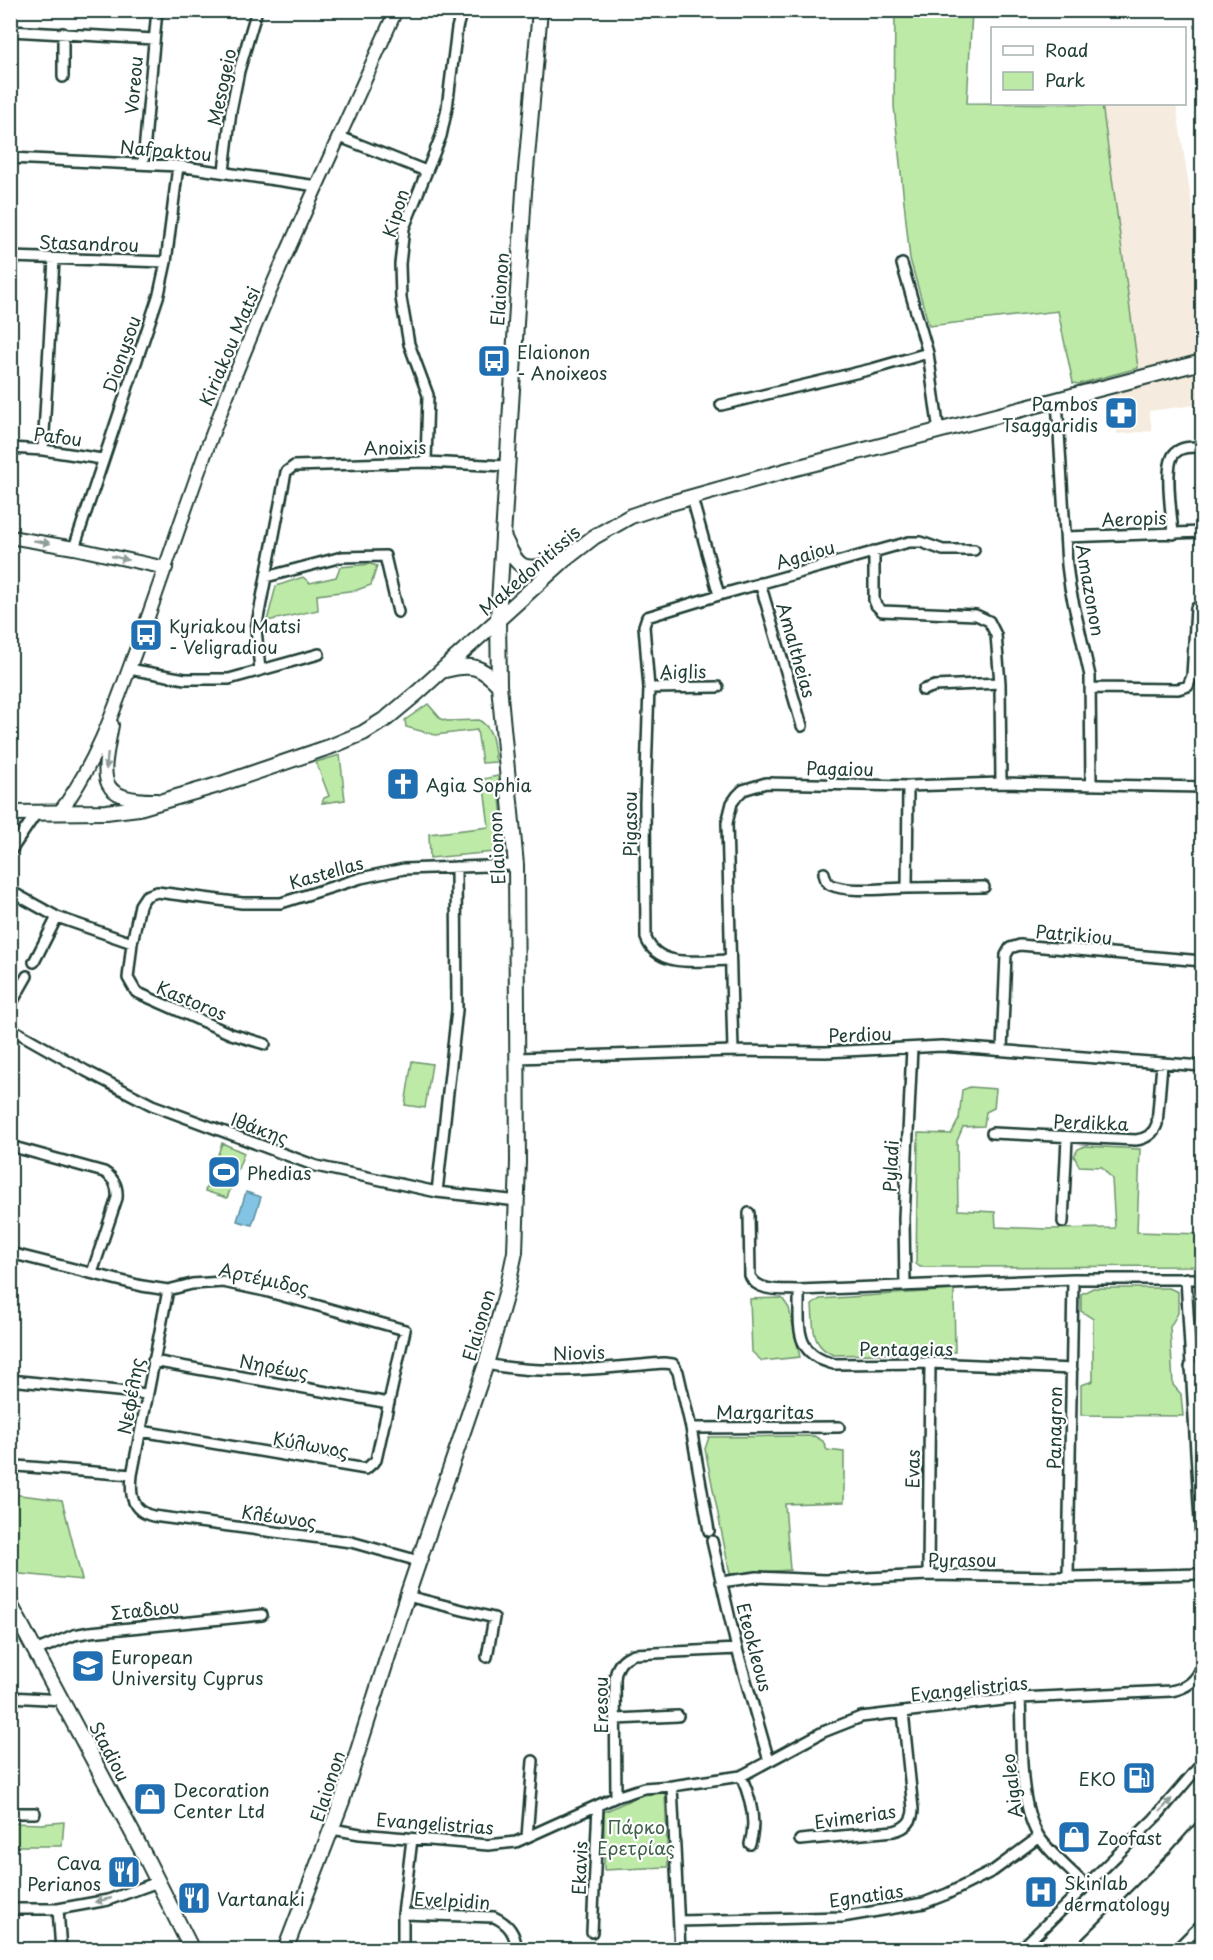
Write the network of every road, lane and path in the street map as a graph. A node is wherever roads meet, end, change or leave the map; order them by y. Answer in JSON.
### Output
{"nodes":[{"id":1,"x":158,"y":10,"type":"edge"},
{"id":2,"x":257,"y":10,"type":"edge"},
{"id":3,"x":396,"y":10,"type":"edge"},
{"id":4,"x":462,"y":10,"type":"edge"},
{"id":5,"x":540,"y":10,"type":"edge"},
{"id":6,"x":10,"y":31,"type":"edge"},
{"id":7,"x":63,"y":33,"type":"junction"},
{"id":8,"x":154,"y":39,"type":"junction"},
{"id":9,"x":63,"y":77,"type":"dead end"},
{"id":10,"x":340,"y":137,"type":"junction"},
{"id":11,"x":10,"y":158,"type":"edge"},
{"id":12,"x":143,"y":164,"type":"junction"},
{"id":13,"x":177,"y":166,"type":"junction"},
{"id":14,"x":224,"y":171,"type":"junction"},
{"id":15,"x":426,"y":171,"type":"junction"},
{"id":16,"x":317,"y":186,"type":"junction"},
{"id":17,"x":10,"y":257,"type":"edge"},
{"id":18,"x":54,"y":259,"type":"junction"},
{"id":19,"x":166,"y":262,"type":"junction"},
{"id":20,"x":902,"y":264,"type":"dead end"},
{"id":21,"x":928,"y":353,"type":"junction"},
{"id":22,"x":1203,"y":362,"type":"edge"},
{"id":23,"x":1057,"y":400,"type":"junction"},
{"id":24,"x":721,"y":405,"type":"dead end"},
{"id":25,"x":939,"y":432,"type":"junction"},
{"id":26,"x":1203,"y":447,"type":"edge"},
{"id":27,"x":10,"y":448,"type":"edge"},
{"id":28,"x":43,"y":450,"type":"junction"},
{"id":29,"x":102,"y":459,"type":"junction"},
{"id":30,"x":426,"y":462,"type":"junction"},
{"id":31,"x":506,"y":466,"type":"junction"},
{"id":32,"x":692,"y":498,"type":"junction"},
{"id":33,"x":1203,"y":532,"type":"edge"},
{"id":34,"x":1173,"y":534,"type":"junction"},
{"id":35,"x":502,"y":535,"type":"junction"},
{"id":36,"x":1066,"y":537,"type":"junction"},
{"id":37,"x":11,"y":538,"type":"edge"},
{"id":38,"x":74,"y":548,"type":"junction"},
{"id":39,"x":974,"y":550,"type":"dead end"},
{"id":40,"x":874,"y":551,"type":"junction"},
{"id":41,"x":563,"y":561,"type":"junction"},
{"id":42,"x":166,"y":568,"type":"junction"},
{"id":43,"x":266,"y":577,"type":"junction"},
{"id":44,"x":760,"y":584,"type":"junction"},
{"id":45,"x":719,"y":595,"type":"junction"},
{"id":46,"x":1196,"y":608,"type":"dead end"},
{"id":47,"x":398,"y":612,"type":"dead end"},
{"id":48,"x":647,"y":617,"type":"joint"},
{"id":49,"x":498,"y":620,"type":"junction"},
{"id":50,"x":319,"y":654,"type":"dead end"},
{"id":51,"x":129,"y":669,"type":"junction"},
{"id":52,"x":260,"y":670,"type":"junction"},
{"id":53,"x":443,"y":670,"type":"junction"},
{"id":54,"x":1000,"y":683,"type":"junction"},
{"id":55,"x":499,"y":685,"type":"junction"},
{"id":56,"x":718,"y":687,"type":"dead end"},
{"id":57,"x":649,"y":688,"type":"junction"},
{"id":58,"x":1091,"y":688,"type":"junction"},
{"id":59,"x":923,"y":690,"type":"dead end"},
{"id":60,"x":116,"y":703,"type":"junction"},
{"id":61,"x":802,"y":726,"type":"dead end"},
{"id":62,"x":1002,"y":783,"type":"junction"},
{"id":63,"x":1091,"y":785,"type":"junction"},
{"id":64,"x":908,"y":786,"type":"junction"},
{"id":65,"x":1203,"y":787,"type":"edge"},
{"id":66,"x":166,"y":800,"type":"junction"},
{"id":67,"x":37,"y":812,"type":"junction"},
{"id":68,"x":10,"y":813,"type":"edge"},
{"id":69,"x":59,"y":813,"type":"junction"},
{"id":70,"x":10,"y":852,"type":"edge"},
{"id":71,"x":516,"y":865,"type":"junction"},
{"id":72,"x":456,"y":867,"type":"junction"},
{"id":73,"x":824,"y":873,"type":"dead end"},
{"id":74,"x":984,"y":887,"type":"dead end"},
{"id":75,"x":907,"y":888,"type":"junction"},
{"id":76,"x":10,"y":891,"type":"edge"},
{"id":77,"x":146,"y":896,"type":"joint"},
{"id":78,"x":57,"y":917,"type":"junction"},
{"id":79,"x":132,"y":944,"type":"junction"},
{"id":80,"x":730,"y":960,"type":"junction"},
{"id":81,"x":1203,"y":961,"type":"edge"},
{"id":82,"x":34,"y":962,"type":"dead end"},
{"id":83,"x":27,"y":976,"type":"dead end"},
{"id":84,"x":10,"y":1006,"type":"edge"},
{"id":85,"x":10,"y":1028,"type":"edge"},
{"id":86,"x":265,"y":1044,"type":"dead end"},
{"id":87,"x":912,"y":1048,"type":"junction"},
{"id":88,"x":1002,"y":1050,"type":"junction"},
{"id":89,"x":733,"y":1051,"type":"junction"},
{"id":90,"x":518,"y":1058,"type":"junction"},
{"id":91,"x":1162,"y":1064,"type":"junction"},
{"id":92,"x":1203,"y":1066,"type":"edge"},
{"id":93,"x":992,"y":1133,"type":"dead end"},
{"id":94,"x":1067,"y":1138,"type":"junction"},
{"id":95,"x":10,"y":1146,"type":"edge"},
{"id":96,"x":437,"y":1192,"type":"junction"},
{"id":97,"x":518,"y":1201,"type":"junction"},
{"id":98,"x":749,"y":1213,"type":"dead end"},
{"id":99,"x":1063,"y":1222,"type":"dead end"},
{"id":100,"x":10,"y":1253,"type":"edge"},
{"id":101,"x":92,"y":1273,"type":"junction"},
{"id":102,"x":1186,"y":1278,"type":"junction"},
{"id":103,"x":1203,"y":1279,"type":"edge"},
{"id":104,"x":1072,"y":1280,"type":"junction"},
{"id":105,"x":905,"y":1286,"type":"junction"},
{"id":106,"x":168,"y":1290,"type":"junction"},
{"id":107,"x":799,"y":1290,"type":"junction"},
{"id":108,"x":405,"y":1329,"type":"joint"},
{"id":109,"x":153,"y":1361,"type":"junction"},
{"id":110,"x":930,"y":1363,"type":"junction"},
{"id":111,"x":486,"y":1364,"type":"junction"},
{"id":112,"x":1190,"y":1367,"type":"junction"},
{"id":113,"x":1203,"y":1368,"type":"edge"},
{"id":114,"x":1072,"y":1369,"type":"junction"},
{"id":115,"x":10,"y":1380,"type":"edge"},
{"id":116,"x":147,"y":1394,"type":"junction"},
{"id":117,"x":389,"y":1403,"type":"junction"},
{"id":118,"x":839,"y":1427,"type":"dead end"},
{"id":119,"x":691,"y":1428,"type":"junction"},
{"id":120,"x":141,"y":1431,"type":"junction"},
{"id":121,"x":17,"y":1466,"type":"dead end"},
{"id":122,"x":132,"y":1475,"type":"junction"},
{"id":123,"x":136,"y":1507,"type":"joint"},
{"id":124,"x":710,"y":1531,"type":"dead end"},
{"id":125,"x":712,"y":1541,"type":"dead end"},
{"id":126,"x":1203,"y":1556,"type":"edge"},
{"id":127,"x":419,"y":1561,"type":"junction"},
{"id":128,"x":1203,"y":1574,"type":"edge"},
{"id":129,"x":928,"y":1575,"type":"junction"},
{"id":130,"x":1068,"y":1576,"type":"junction"},
{"id":131,"x":721,"y":1582,"type":"junction"},
{"id":132,"x":407,"y":1596,"type":"junction"},
{"id":133,"x":10,"y":1604,"type":"edge"},
{"id":134,"x":262,"y":1615,"type":"dead end"},
{"id":135,"x":737,"y":1649,"type":"junction"},
{"id":136,"x":35,"y":1651,"type":"junction"},
{"id":137,"x":487,"y":1657,"type":"dead end"},
{"id":138,"x":1203,"y":1666,"type":"edge"},
{"id":139,"x":10,"y":1697,"type":"edge"},
{"id":140,"x":1020,"y":1698,"type":"junction"},
{"id":141,"x":63,"y":1700,"type":"junction"},
{"id":142,"x":903,"y":1712,"type":"junction"},
{"id":143,"x":678,"y":1716,"type":"dead end"},
{"id":144,"x":616,"y":1719,"type":"junction"},
{"id":145,"x":533,"y":1761,"type":"dead end"},
{"id":146,"x":769,"y":1761,"type":"junction"},
{"id":147,"x":1203,"y":1764,"type":"edge"},
{"id":148,"x":741,"y":1776,"type":"junction"},
{"id":149,"x":1203,"y":1785,"type":"edge"},
{"id":150,"x":672,"y":1786,"type":"junction"},
{"id":151,"x":616,"y":1797,"type":"junction"},
{"id":152,"x":1203,"y":1803,"type":"edge"},
{"id":153,"x":598,"y":1806,"type":"junction"},
{"id":154,"x":10,"y":1813,"type":"edge"},
{"id":155,"x":35,"y":1813,"type":"dead end"},
{"id":156,"x":332,"y":1829,"type":"junction"},
{"id":157,"x":527,"y":1837,"type":"junction"},
{"id":158,"x":1039,"y":1837,"type":"junction"},
{"id":159,"x":411,"y":1839,"type":"junction"},
{"id":160,"x":800,"y":1840,"type":"dead end"},
{"id":161,"x":750,"y":1844,"type":"dead end"},
{"id":162,"x":158,"y":1882,"type":"junction"},
{"id":163,"x":1085,"y":1885,"type":"junction"},
{"id":164,"x":10,"y":1909,"type":"edge"},
{"id":165,"x":58,"y":1909,"type":"junction"},
{"id":166,"x":403,"y":1914,"type":"junction"},
{"id":167,"x":679,"y":1921,"type":"junction"},
{"id":168,"x":1203,"y":1924,"type":"edge"},
{"id":169,"x":592,"y":1932,"type":"dead end"},
{"id":170,"x":61,"y":1950,"type":"edge"},
{"id":171,"x":192,"y":1950,"type":"edge"},
{"id":172,"x":285,"y":1950,"type":"edge"},
{"id":173,"x":403,"y":1950,"type":"edge"},
{"id":174,"x":517,"y":1950,"type":"edge"},
{"id":175,"x":680,"y":1950,"type":"edge"},
{"id":176,"x":1020,"y":1950,"type":"edge"},
{"id":177,"x":1041,"y":1950,"type":"edge"},
{"id":178,"x":1059,"y":1950,"type":"edge"},
{"id":179,"x":1176,"y":1950,"type":"edge"}],
"edges":[{"from":1,"to":8,"type":"street","name":"Voreou"},
{"from":2,"to":14,"type":"street","name":"Mesogeio"},
{"from":3,"to":10,"type":"street","name":"Kiriakou Matsi"},
{"from":4,"to":15,"type":"street","name":"Kipon"},
{"from":5,"to":31,"type":"main road","name":"Elaionon"},
{"from":6,"to":7,"type":"street"},
{"from":7,"to":8,"type":"street"},
{"from":7,"to":9,"type":"street"},
{"from":8,"to":12,"type":"street","name":"Voreou"},
{"from":10,"to":15,"type":"street"},
{"from":10,"to":16,"type":"street","name":"Kiriakou Matsi"},
{"from":11,"to":12,"type":"street","name":"Nafpaktou"},
{"from":12,"to":13,"type":"street","name":"Nafpaktou"},
{"from":13,"to":14,"type":"street","name":"Nafpaktou"},
{"from":13,"to":19,"type":"street","name":"Dionysou"},
{"from":14,"to":16,"type":"street","name":"Nafpaktou"},
{"from":15,"to":30,"type":"street","name":"Kipon"},
{"from":16,"to":42,"type":"street","name":"Kiriakou Matsi"},
{"from":17,"to":18,"type":"street","name":"Stasandrou"},
{"from":18,"to":19,"type":"street","name":"Stasandrou"},
{"from":18,"to":28,"type":"street"},
{"from":19,"to":29,"type":"street","name":"Dionysou"},
{"from":20,"to":21,"type":"street"},
{"from":21,"to":24,"type":"street"},
{"from":21,"to":25,"type":"street"},
{"from":22,"to":23,"type":"main road","name":"Makedonitissis"},
{"from":23,"to":25,"type":"main road","name":"Makedonitissis"},
{"from":23,"to":36,"type":"street","name":"Amazonon"},
{"from":25,"to":32,"type":"main road","name":"Makedonitissis"},
{"from":26,"to":34,"type":"street"},
{"from":27,"to":28,"type":"street","name":"Pafou"},
{"from":28,"to":29,"type":"street","name":"Pafou"},
{"from":29,"to":38,"type":"street","name":"Dionysou"},
{"from":30,"to":31,"type":"street","name":"Anoixis"},
{"from":30,"to":43,"type":"street","name":"Anoixis"},
{"from":31,"to":35,"type":"main road","name":"Elaionon"},
{"from":32,"to":41,"type":"main road","name":"Makedonitissis"},
{"from":32,"to":45,"type":"street"},
{"from":33,"to":34,"type":"street","name":"Aeropis"},
{"from":34,"to":36,"type":"street","name":"Aeropis"},
{"from":35,"to":41,"type":"main road"},
{"from":35,"to":49,"type":"main road","name":"Elaionon"},
{"from":36,"to":58,"type":"street","name":"Amazonon"},
{"from":37,"to":38,"type":"street","one_way":true},
{"from":38,"to":42,"type":"street","one_way":true},
{"from":39,"to":40,"type":"street","name":"Agaiou"},
{"from":40,"to":44,"type":"street","name":"Agaiou"},
{"from":40,"to":54,"type":"street"},
{"from":41,"to":49,"type":"main road","name":"Makedonitissis"},
{"from":42,"to":51,"type":"street","name":"Kiriakou Matsi"},
{"from":43,"to":47,"type":"street"},
{"from":43,"to":52,"type":"street"},
{"from":44,"to":45,"type":"street","name":"Agaiou"},
{"from":44,"to":61,"type":"street","name":"Amaltheias"},
{"from":45,"to":48,"type":"street","name":"Agaiou"},
{"from":46,"to":58,"type":"street"},
{"from":48,"to":57,"type":"street","name":"Pigasou"},
{"from":49,"to":53,"type":"main road","name":"Makedonitissis"},
{"from":49,"to":55,"type":"main road","name":"Elaionon"},
{"from":50,"to":52,"type":"street"},
{"from":51,"to":52,"type":"street"},
{"from":51,"to":60,"type":"street","name":"Kiriakou Matsi"},
{"from":53,"to":55,"type":"main road"},
{"from":53,"to":66,"type":"main road","name":"Makedonitissis"},
{"from":54,"to":59,"type":"street"},
{"from":54,"to":62,"type":"street"},
{"from":55,"to":71,"type":"main road","name":"Elaionon"},
{"from":56,"to":57,"type":"street","name":"Aiglis"},
{"from":57,"to":80,"type":"street","name":"Pigasou"},
{"from":58,"to":63,"type":"street","name":"Amazonon"},
{"from":60,"to":66,"type":"street","name":"Kiriakou Matsi","one_way":true},
{"from":60,"to":69,"type":"street","name":"Kiriakou Matsi"},
{"from":62,"to":63,"type":"street","name":"Pagaiou"},
{"from":62,"to":64,"type":"street","name":"Pagaiou"},
{"from":63,"to":65,"type":"street","name":"Pagaiou"},
{"from":64,"to":75,"type":"street"},
{"from":64,"to":80,"type":"street","name":"Pagaiou"},
{"from":66,"to":69,"type":"main road","name":"Makedonitissis"},
{"from":67,"to":68,"type":"main road","name":"Makedonitissis"},
{"from":67,"to":69,"type":"main road","name":"Makedonitissis"},
{"from":67,"to":70,"type":"street"},
{"from":71,"to":72,"type":"street","name":"Kastellas"},
{"from":71,"to":90,"type":"main road","name":"Elaionon"},
{"from":72,"to":77,"type":"street","name":"Kastellas"},
{"from":72,"to":96,"type":"street"},
{"from":73,"to":75,"type":"street"},
{"from":74,"to":75,"type":"street"},
{"from":76,"to":78,"type":"street"},
{"from":77,"to":79,"type":"street","name":"Kastoros"},
{"from":78,"to":79,"type":"street"},
{"from":78,"to":82,"type":"street"},
{"from":79,"to":86,"type":"street","name":"Kastoros"},
{"from":80,"to":89,"type":"street","name":"Pagaiou"},
{"from":81,"to":88,"type":"street","name":"Patrikiou"},
{"from":83,"to":84,"type":"street"},
{"from":85,"to":96,"type":"street","name":"Ιθάκης"},
{"from":87,"to":88,"type":"street","name":"Perdiou"},
{"from":87,"to":89,"type":"street","name":"Perdiou"},
{"from":87,"to":105,"type":"street","name":"Pyladi"},
{"from":88,"to":91,"type":"street","name":"Perdiou"},
{"from":89,"to":90,"type":"street","name":"Perdiou"},
{"from":90,"to":97,"type":"main road","name":"Elaionon"},
{"from":91,"to":92,"type":"street","name":"Perdiou"},
{"from":91,"to":94,"type":"street","name":"Perdikka"},
{"from":93,"to":94,"type":"street","name":"Perdikka"},
{"from":94,"to":99,"type":"street"},
{"from":95,"to":101,"type":"street"},
{"from":96,"to":97,"type":"street","name":"Ιθάκης"},
{"from":97,"to":111,"type":"main road","name":"Elaionon"},
{"from":98,"to":107,"type":"street"},
{"from":100,"to":101,"type":"street","name":"Αρτέμιδος"},
{"from":101,"to":106,"type":"street","name":"Αρτέμιδος"},
{"from":102,"to":103,"type":"street"},
{"from":102,"to":104,"type":"street"},
{"from":102,"to":112,"type":"street"},
{"from":104,"to":105,"type":"street"},
{"from":104,"to":114,"type":"street","name":"Panagron"},
{"from":105,"to":107,"type":"street"},
{"from":106,"to":108,"type":"street","name":"Αρτέμιδος"},
{"from":106,"to":109,"type":"street","name":"Νεφέλης"},
{"from":107,"to":110,"type":"street","name":"Pentageias"},
{"from":108,"to":117,"type":"street","name":"Κύλωνος"},
{"from":109,"to":116,"type":"street","name":"Νεφέλης"},
{"from":109,"to":117,"type":"street","name":"Νηρέως"},
{"from":110,"to":114,"type":"street","name":"Pentageias"},
{"from":110,"to":129,"type":"street","name":"Evas"},
{"from":111,"to":119,"type":"street","name":"Niovis"},
{"from":111,"to":127,"type":"main road","name":"Elaionon"},
{"from":112,"to":113,"type":"street"},
{"from":112,"to":126,"type":"street"},
{"from":114,"to":130,"type":"street","name":"Panagron"},
{"from":115,"to":116,"type":"street"},
{"from":116,"to":120,"type":"street","name":"Νεφέλης"},
{"from":117,"to":120,"type":"street","name":"Κύλωνος"},
{"from":118,"to":119,"type":"street","name":"Margaritas"},
{"from":119,"to":124,"type":"street"},
{"from":120,"to":122,"type":"street","name":"Νεφέλης"},
{"from":121,"to":122,"type":"street"},
{"from":122,"to":123,"type":"street","name":"Νεφέλης"},
{"from":123,"to":127,"type":"street","name":"Κλέωνος"},
{"from":125,"to":131,"type":"street","name":"Eteokleous"},
{"from":127,"to":132,"type":"main road","name":"Elaionon"},
{"from":128,"to":130,"type":"street","name":"Pyrasou"},
{"from":129,"to":130,"type":"street","name":"Pyrasou"},
{"from":129,"to":131,"type":"street","name":"Pyrasou"},
{"from":131,"to":135,"type":"street","name":"Eteokleous"},
{"from":132,"to":137,"type":"street"},
{"from":132,"to":156,"type":"main road","name":"Elaionon"},
{"from":133,"to":136,"type":"main road","name":"Stadiou"},
{"from":134,"to":136,"type":"street","name":"Σταδιου"},
{"from":135,"to":144,"type":"street","name":"Eresou"},
{"from":135,"to":146,"type":"street","name":"Eteokleous"},
{"from":136,"to":141,"type":"main road","name":"Stadiou"},
{"from":138,"to":140,"type":"street","name":"Evangelistrias"},
{"from":139,"to":141,"type":"street"},
{"from":140,"to":142,"type":"street","name":"Evangelistrias"},
{"from":140,"to":158,"type":"street","name":"Aigaleo"},
{"from":141,"to":162,"type":"main road","name":"Stadiou"},
{"from":142,"to":146,"type":"street","name":"Evangelistrias"},
{"from":142,"to":160,"type":"street","name":"Evimerias"},
{"from":143,"to":144,"type":"street"},
{"from":144,"to":151,"type":"street","name":"Eresou"},
{"from":145,"to":157,"type":"street"},
{"from":146,"to":148,"type":"street","name":"Evangelistrias"},
{"from":163,"to":147,"type":"street","one_way":true},
{"from":148,"to":150,"type":"street","name":"Evangelistrias"},
{"from":148,"to":161,"type":"street"},
{"from":149,"to":177,"type":"main road"},
{"from":150,"to":151,"type":"street","name":"Evangelistrias"},
{"from":150,"to":167,"type":"street"},
{"from":151,"to":153,"type":"street","name":"Evangelistrias"},
{"from":152,"to":178,"type":"main road"},
{"from":153,"to":157,"type":"street","name":"Evangelistrias"},
{"from":153,"to":169,"type":"street","name":"Ekavis"},
{"from":154,"to":155,"type":"street"},
{"from":156,"to":159,"type":"street","name":"Evangelistrias"},
{"from":156,"to":172,"type":"main road","name":"Elaionon"},
{"from":157,"to":159,"type":"street","name":"Evangelistrias"},
{"from":158,"to":163,"type":"street","name":"Aigaleo"},
{"from":158,"to":167,"type":"street","name":"Egnatias"},
{"from":159,"to":166,"type":"street"},
{"from":162,"to":165,"type":"street","one_way":true},
{"from":162,"to":171,"type":"main road","name":"Stadiou"},
{"from":163,"to":176,"type":"street"},
{"from":164,"to":165,"type":"street"},
{"from":165,"to":170,"type":"street"},
{"from":166,"to":173,"type":"street"},
{"from":166,"to":174,"type":"street","name":"Evelpidin"},
{"from":167,"to":175,"type":"street"},
{"from":168,"to":179,"type":"street"}]}
